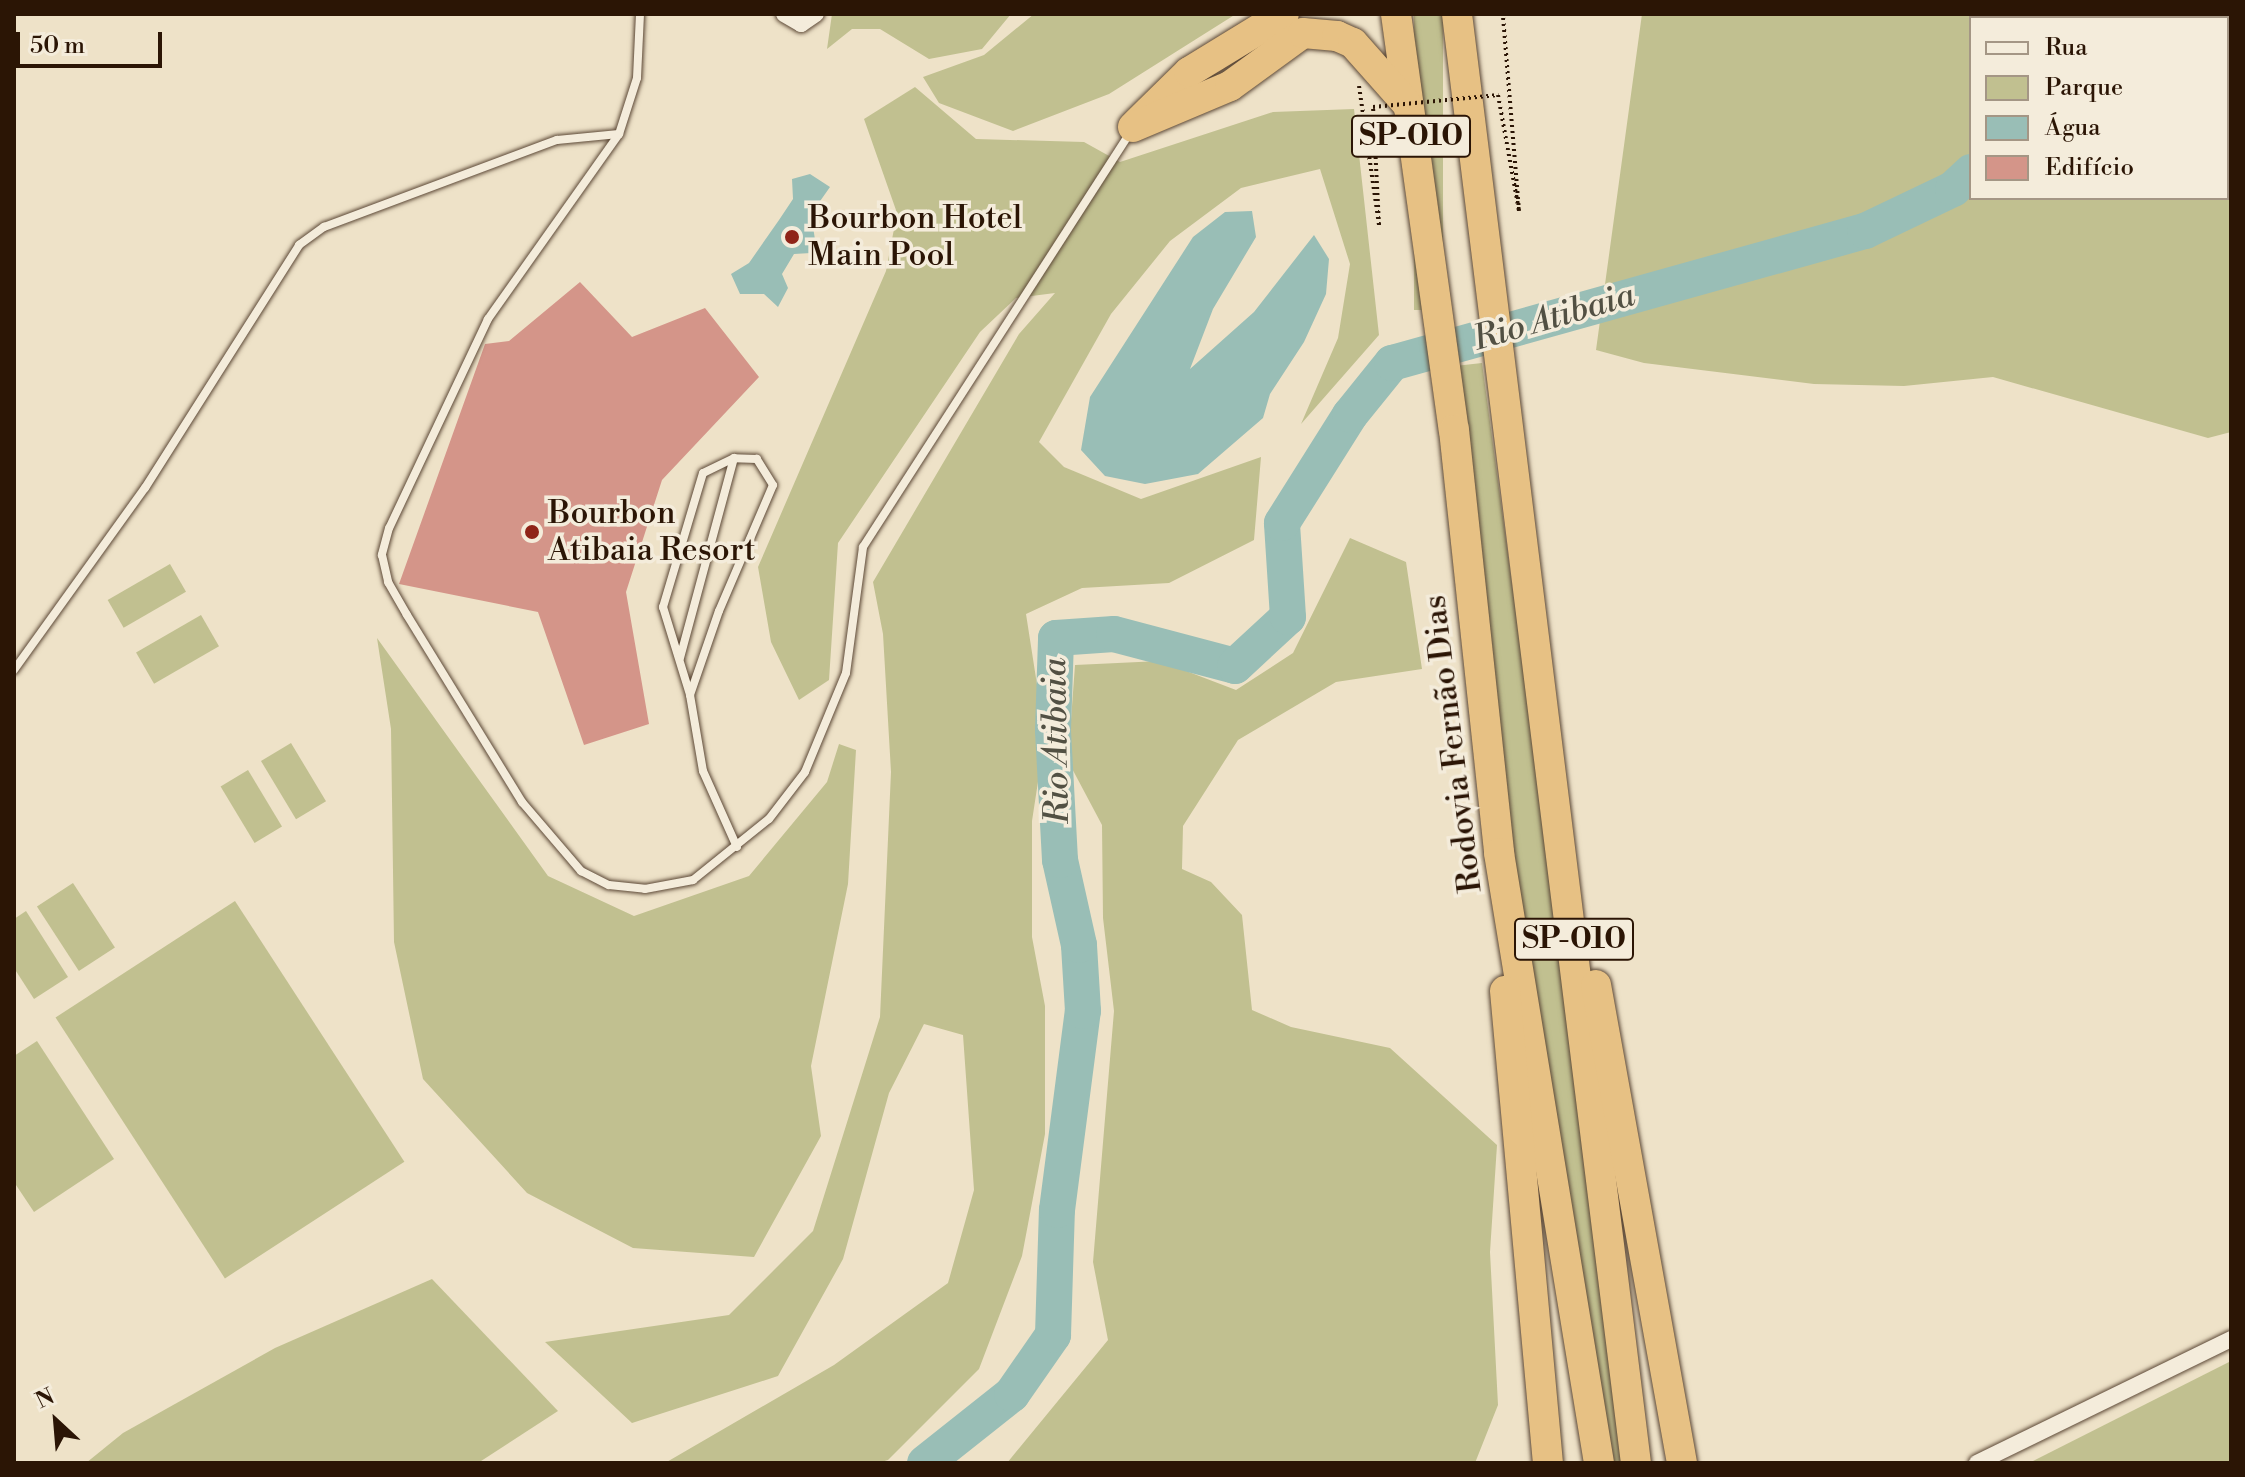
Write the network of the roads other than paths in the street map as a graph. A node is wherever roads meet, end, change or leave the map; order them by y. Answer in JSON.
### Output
{"nodes":[{"id":1,"x":640,"y":14,"type":"edge"},
{"id":2,"x":784,"y":14,"type":"edge"},
{"id":3,"x":1284,"y":14,"type":"edge"},
{"id":4,"x":1396,"y":14,"type":"edge"},
{"id":5,"x":1457,"y":14,"type":"edge"},
{"id":6,"x":813,"y":17,"type":"edge"},
{"id":7,"x":1407,"y":105,"type":"junction"},
{"id":8,"x":1133,"y":127,"type":"junction"},
{"id":9,"x":619,"y":134,"type":"junction"},
{"id":10,"x":734,"y":458,"type":"junction"},
{"id":11,"x":680,"y":661,"type":"junction"},
{"id":12,"x":14,"y":670,"type":"edge"},
{"id":13,"x":690,"y":695,"type":"junction"},
{"id":14,"x":1563,"y":846,"type":"junction"},
{"id":15,"x":737,"y":847,"type":"junction"},
{"id":16,"x":1499,"y":853,"type":"junction"},
{"id":17,"x":2231,"y":1339,"type":"edge"},
{"id":18,"x":1548,"y":1463,"type":"edge"},
{"id":19,"x":1599,"y":1463,"type":"edge"},
{"id":20,"x":1636,"y":1463,"type":"edge"},
{"id":21,"x":1682,"y":1463,"type":"edge"},
{"id":22,"x":1977,"y":1463,"type":"edge"}],
"edges":[{"from":1,"to":9,"type":"lane"},
{"from":2,"to":6,"type":"street"},
{"from":3,"to":8,"type":"highway"},
{"from":4,"to":7,"type":"highway","name":"Rodovia Fernão Dias","number":"SP-010"},
{"from":5,"to":14,"type":"highway","number":"SP-010"},
{"from":7,"to":8,"type":"highway"},
{"from":7,"to":16,"type":"highway","name":"Rodovia Fernão Dias","number":"SP-010"},
{"from":8,"to":15,"type":"lane"},
{"from":9,"to":12,"type":"lane"},
{"from":9,"to":15,"type":"lane"},
{"from":10,"to":11,"type":"lane"},
{"from":10,"to":11,"type":"lane"},
{"from":10,"to":13,"type":"lane"},
{"from":11,"to":13,"type":"lane"},
{"from":13,"to":15,"type":"lane"},
{"from":14,"to":20,"type":"highway","number":"SP-010"},
{"from":14,"to":21,"type":"highway"},
{"from":16,"to":18,"type":"highway"},
{"from":16,"to":19,"type":"highway","name":"Rodovia Fernão Dias","number":"SP-010"},
{"from":17,"to":22,"type":"street"}]}
